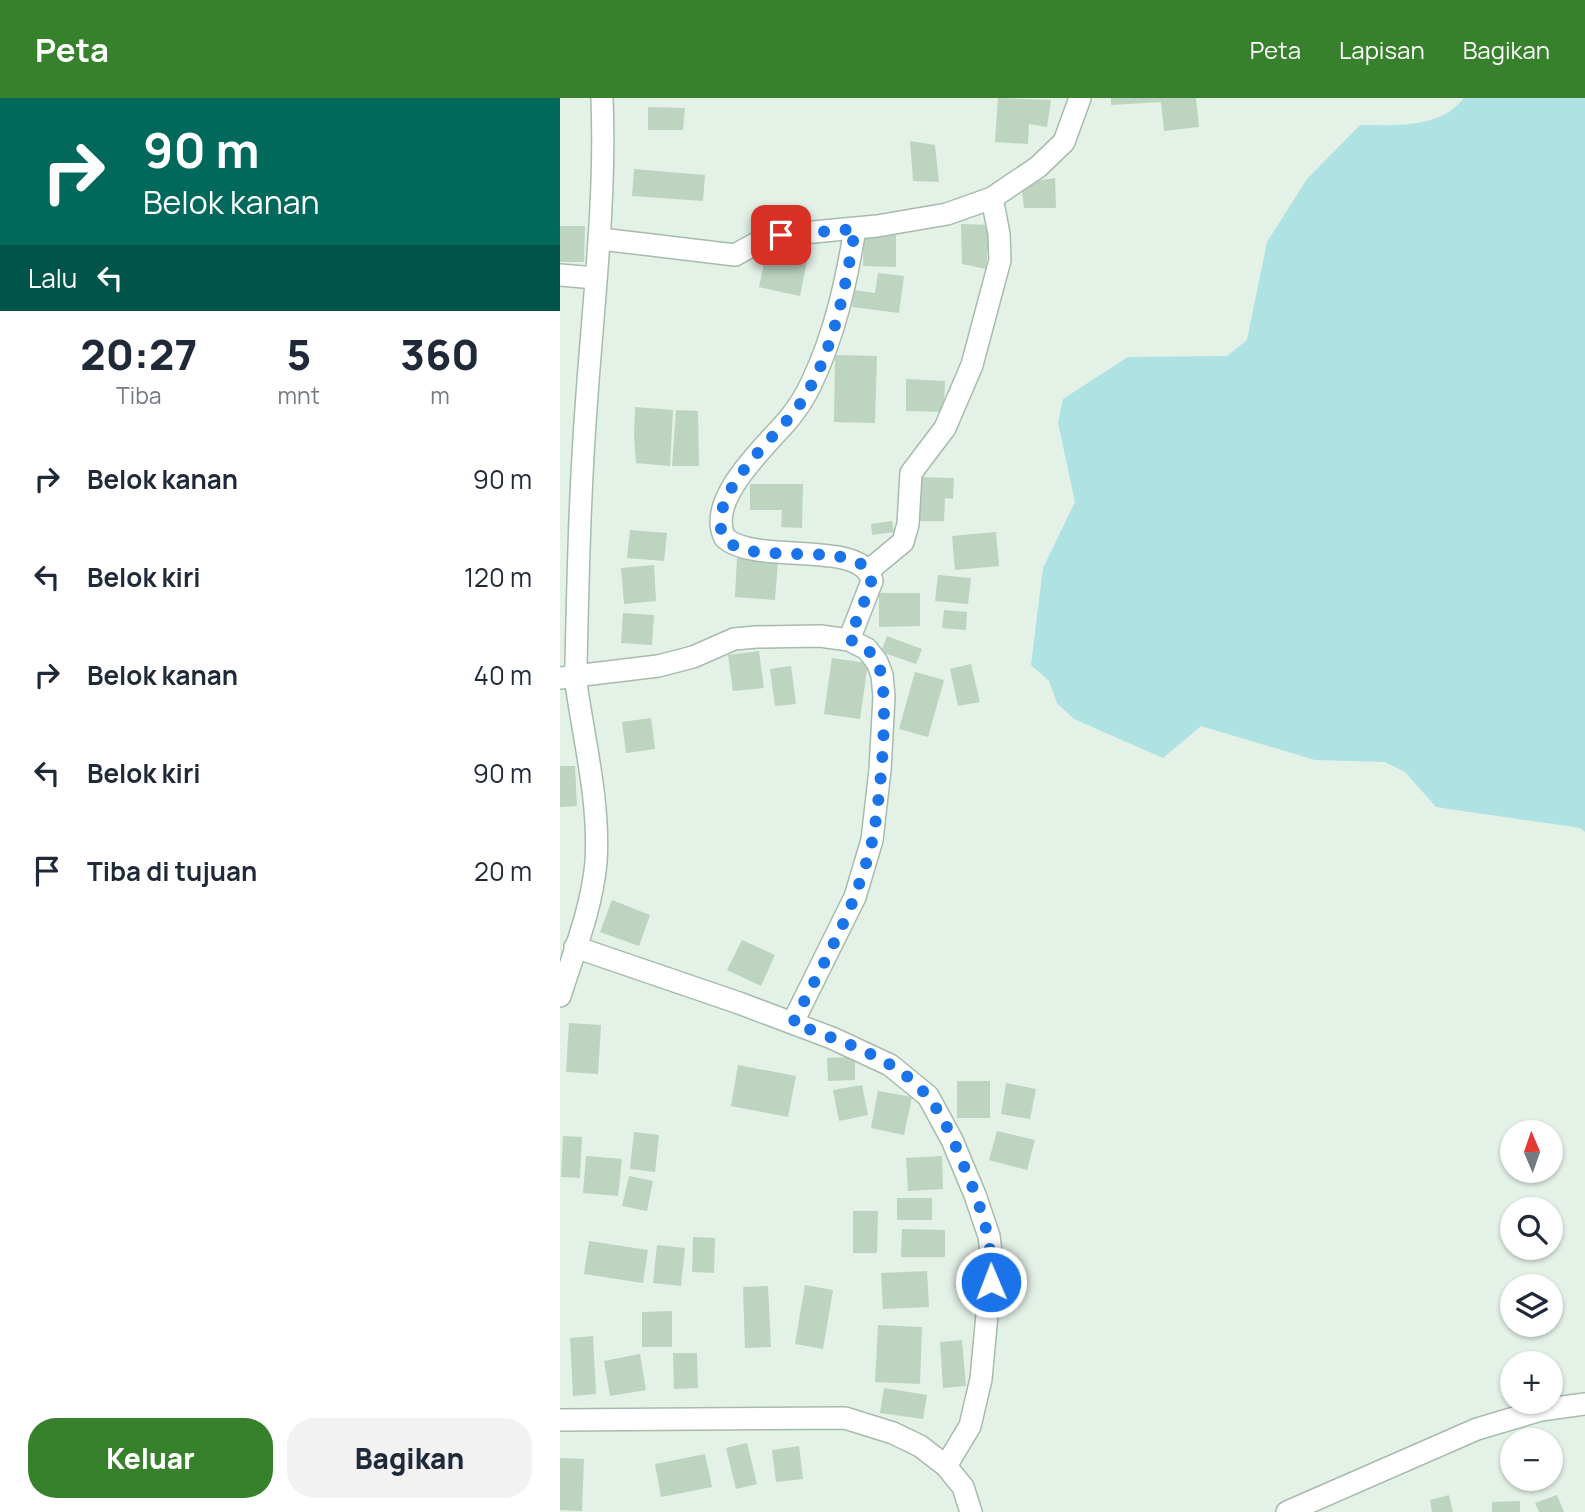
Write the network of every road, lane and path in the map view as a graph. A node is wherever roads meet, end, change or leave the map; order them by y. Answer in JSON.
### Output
{"nodes":[{"id":1,"x":602,"y":98,"type":"edge"},
{"id":2,"x":1080,"y":98,"type":"edge"},
{"id":3,"x":992,"y":198,"type":"junction"},
{"id":4,"x":855,"y":229,"type":"junction"},
{"id":5,"x":601,"y":239,"type":"junction"},
{"id":6,"x":560,"y":275,"type":"edge"},
{"id":7,"x":595,"y":278,"type":"junction"},
{"id":8,"x":571,"y":469,"type":"edge"},
{"id":9,"x":868,"y":571,"type":"junction"},
{"id":10,"x":849,"y":639,"type":"junction"},
{"id":11,"x":567,"y":677,"type":"edge"},
{"id":12,"x":575,"y":947,"type":"junction"},
{"id":13,"x":560,"y":996,"type":"edge"},
{"id":14,"x":793,"y":1023,"type":"junction"},
{"id":15,"x":1585,"y":1404,"type":"edge"},
{"id":16,"x":560,"y":1420,"type":"edge"},
{"id":17,"x":946,"y":1466,"type":"junction"},
{"id":18,"x":971,"y":1512,"type":"edge"},
{"id":19,"x":1287,"y":1512,"type":"edge"}],
"edges":[{"from":1,"to":5,"type":"street"},
{"from":2,"to":3,"type":"street"},
{"from":3,"to":4,"type":"street"},
{"from":3,"to":9,"type":"street"},
{"from":4,"to":5,"type":"street"},
{"from":4,"to":9,"type":"street"},
{"from":5,"to":7,"type":"street"},
{"from":6,"to":7,"type":"street"},
{"from":7,"to":8,"type":"street"},
{"from":8,"to":11,"type":"street"},
{"from":9,"to":10,"type":"street"},
{"from":10,"to":11,"type":"street"},
{"from":10,"to":14,"type":"street"},
{"from":11,"to":12,"type":"street"},
{"from":12,"to":13,"type":"street"},
{"from":12,"to":14,"type":"street"},
{"from":14,"to":17,"type":"street"},
{"from":15,"to":19,"type":"street"},
{"from":16,"to":17,"type":"street"},
{"from":17,"to":18,"type":"street"}]}
